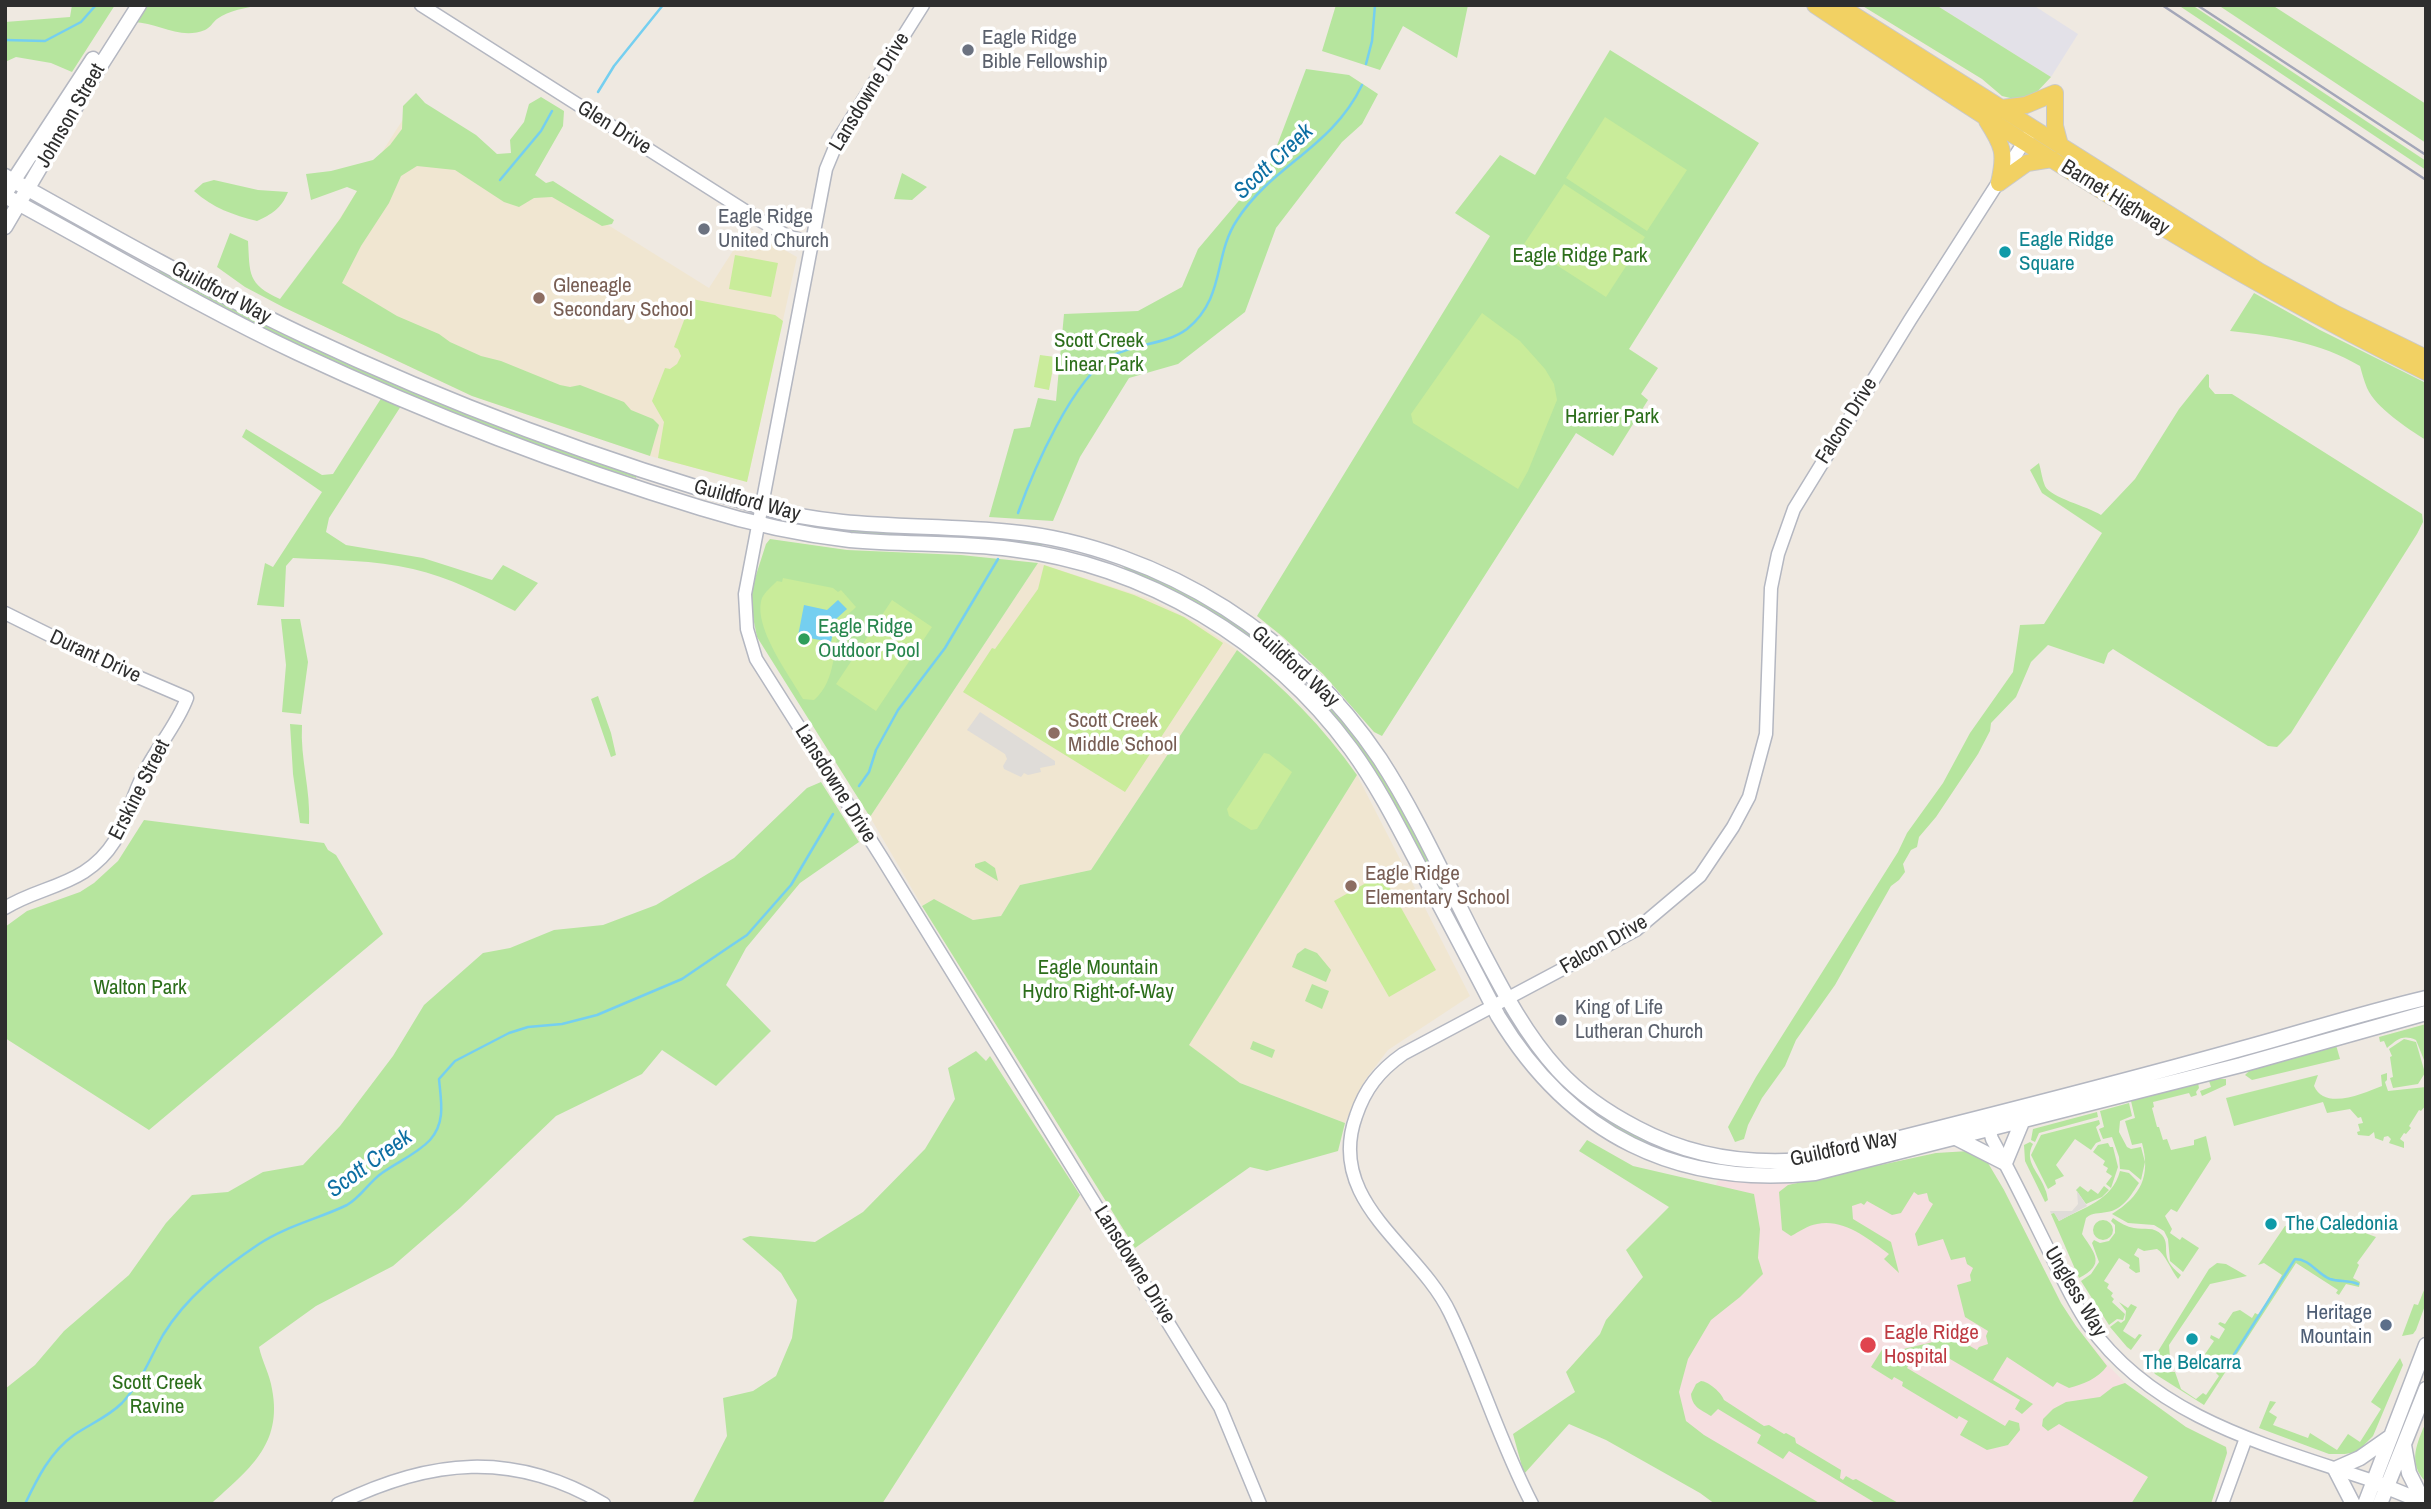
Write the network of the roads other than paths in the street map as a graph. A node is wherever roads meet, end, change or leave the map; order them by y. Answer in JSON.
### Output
{"nodes":[{"id":1,"x":128,"y":5,"type":"edge"},
{"id":2,"x":139,"y":5,"type":"edge"},
{"id":3,"x":421,"y":5,"type":"edge"},
{"id":4,"x":923,"y":5,"type":"edge"},
{"id":5,"x":1815,"y":5,"type":"edge"},
{"id":6,"x":1838,"y":5,"type":"edge"},
{"id":7,"x":2002,"y":108,"type":"junction"},
{"id":8,"x":1983,"y":116,"type":"junction"},
{"id":9,"x":2029,"y":135,"type":"junction"},
{"id":10,"x":2056,"y":152,"type":"junction"},
{"id":11,"x":1999,"y":183,"type":"junction"},
{"id":12,"x":7,"y":187,"type":"edge"},
{"id":13,"x":29,"y":189,"type":"junction"},
{"id":14,"x":20,"y":204,"type":"junction"},
{"id":15,"x":5,"y":227,"type":"edge"},
{"id":16,"x":812,"y":243,"type":"junction"},
{"id":17,"x":2426,"y":358,"type":"edge"},
{"id":18,"x":2426,"y":372,"type":"edge"},
{"id":19,"x":761,"y":507,"type":"junction"},
{"id":20,"x":758,"y":524,"type":"junction"},
{"id":21,"x":5,"y":613,"type":"edge"},
{"id":22,"x":187,"y":698,"type":"joint"},
{"id":23,"x":5,"y":908,"type":"edge"},
{"id":24,"x":2426,"y":998,"type":"edge"},
{"id":25,"x":1507,"y":999,"type":"junction"},
{"id":26,"x":1493,"y":1006,"type":"junction"},
{"id":27,"x":2426,"y":1013,"type":"edge"},
{"id":28,"x":2022,"y":1122,"type":"junction"},
{"id":29,"x":1987,"y":1123,"type":"junction"},
{"id":30,"x":1955,"y":1138,"type":"junction"},
{"id":31,"x":2005,"y":1163,"type":"junction"},
{"id":32,"x":2426,"y":1345,"type":"edge"},
{"id":33,"x":2426,"y":1390,"type":"edge"},
{"id":34,"x":2389,"y":1437,"type":"junction"},
{"id":35,"x":2246,"y":1438,"type":"junction"},
{"id":36,"x":2404,"y":1445,"type":"junction"},
{"id":37,"x":2335,"y":1469,"type":"junction"},
{"id":38,"x":2380,"y":1484,"type":"junction"},
{"id":39,"x":2422,"y":1503,"type":"edge"},
{"id":40,"x":338,"y":1504,"type":"edge"},
{"id":41,"x":604,"y":1504,"type":"edge"},
{"id":42,"x":1259,"y":1504,"type":"edge"},
{"id":43,"x":1532,"y":1504,"type":"edge"},
{"id":44,"x":2222,"y":1504,"type":"edge"},
{"id":45,"x":2353,"y":1504,"type":"edge"},
{"id":46,"x":2365,"y":1504,"type":"edge"},
{"id":47,"x":2381,"y":1504,"type":"edge"}],
"edges":[{"from":1,"to":12,"type":"main road","name":"Johnson Street"},
{"from":2,"to":13,"type":"main road","name":"Johnson Street"},
{"from":3,"to":16,"type":"street","name":"Glen Drive"},
{"from":4,"to":16,"type":"street","name":"Lansdowne Drive"},
{"from":5,"to":8,"type":"main road","name":"Barnet Highway"},
{"from":6,"to":7,"type":"main road","name":"Barnet Highway"},
{"from":7,"to":9,"type":"main road","name":"Barnet Highway"},
{"from":7,"to":10,"type":"main road"},
{"from":8,"to":9,"type":"main road","name":"Barnet Highway"},
{"from":8,"to":11,"type":"main road"},
{"from":9,"to":10,"type":"main road","name":"Barnet Highway"},
{"from":9,"to":11,"type":"street","name":"Falcon Drive"},
{"from":10,"to":11,"type":"main road"},
{"from":10,"to":17,"type":"main road","name":"Barnet Highway"},
{"from":10,"to":18,"type":"main road","name":"Barnet Highway"},
{"from":11,"to":25,"type":"street","name":"Falcon Drive"},
{"from":12,"to":13,"type":"main road","name":"Guildford Way"},
{"from":12,"to":14,"type":"main road","name":"Guildford Way"},
{"from":13,"to":14,"type":"main road","name":"Johnson Street"},
{"from":13,"to":19,"type":"main road","name":"Guildford Way"},
{"from":14,"to":15,"type":"main road","name":"Johnson Street"},
{"from":14,"to":20,"type":"main road","name":"Guildford Way"},
{"from":16,"to":19,"type":"street","name":"Lansdowne Drive"},
{"from":19,"to":20,"type":"street","name":"Lansdowne Drive"},
{"from":19,"to":25,"type":"main road","name":"Guildford Way"},
{"from":20,"to":26,"type":"main road","name":"Guildford Way"},
{"from":20,"to":42,"type":"street","name":"Lansdowne Drive"},
{"from":21,"to":22,"type":"street","name":"Durant Drive"},
{"from":22,"to":23,"type":"street","name":"Erskine Street"},
{"from":24,"to":29,"type":"main road","name":"Guildford Way"},
{"from":25,"to":26,"type":"street","name":"Falcon Drive"},
{"from":25,"to":29,"type":"main road","name":"Guildford Way"},
{"from":26,"to":30,"type":"main road","name":"Guildford Way"},
{"from":26,"to":43,"type":"street","name":"Falcon Drive"},
{"from":27,"to":28,"type":"main road","name":"Guildford Way"},
{"from":28,"to":29,"type":"main road","name":"Guildford Way"},
{"from":28,"to":31,"type":"main road"},
{"from":29,"to":30,"type":"main road","name":"Guildford Way"},
{"from":29,"to":31,"type":"street","name":"Ungless Way"},
{"from":30,"to":31,"type":"main road"},
{"from":31,"to":35,"type":"street","name":"Ungless Way"},
{"from":32,"to":34,"type":"main road"},
{"from":33,"to":36,"type":"main road"},
{"from":34,"to":37,"type":"main road"},
{"from":34,"to":38,"type":"main road"},
{"from":35,"to":37,"type":"street","name":"Ungless Way"},
{"from":35,"to":44,"type":"street"},
{"from":36,"to":38,"type":"main road"},
{"from":36,"to":39,"type":"main road"},
{"from":37,"to":38,"type":"street","name":"Ungless Way"},
{"from":37,"to":45,"type":"main road"},
{"from":38,"to":39,"type":"main road"},
{"from":38,"to":46,"type":"main road"},
{"from":38,"to":47,"type":"main road"},
{"from":40,"to":41,"type":"street"}]}
